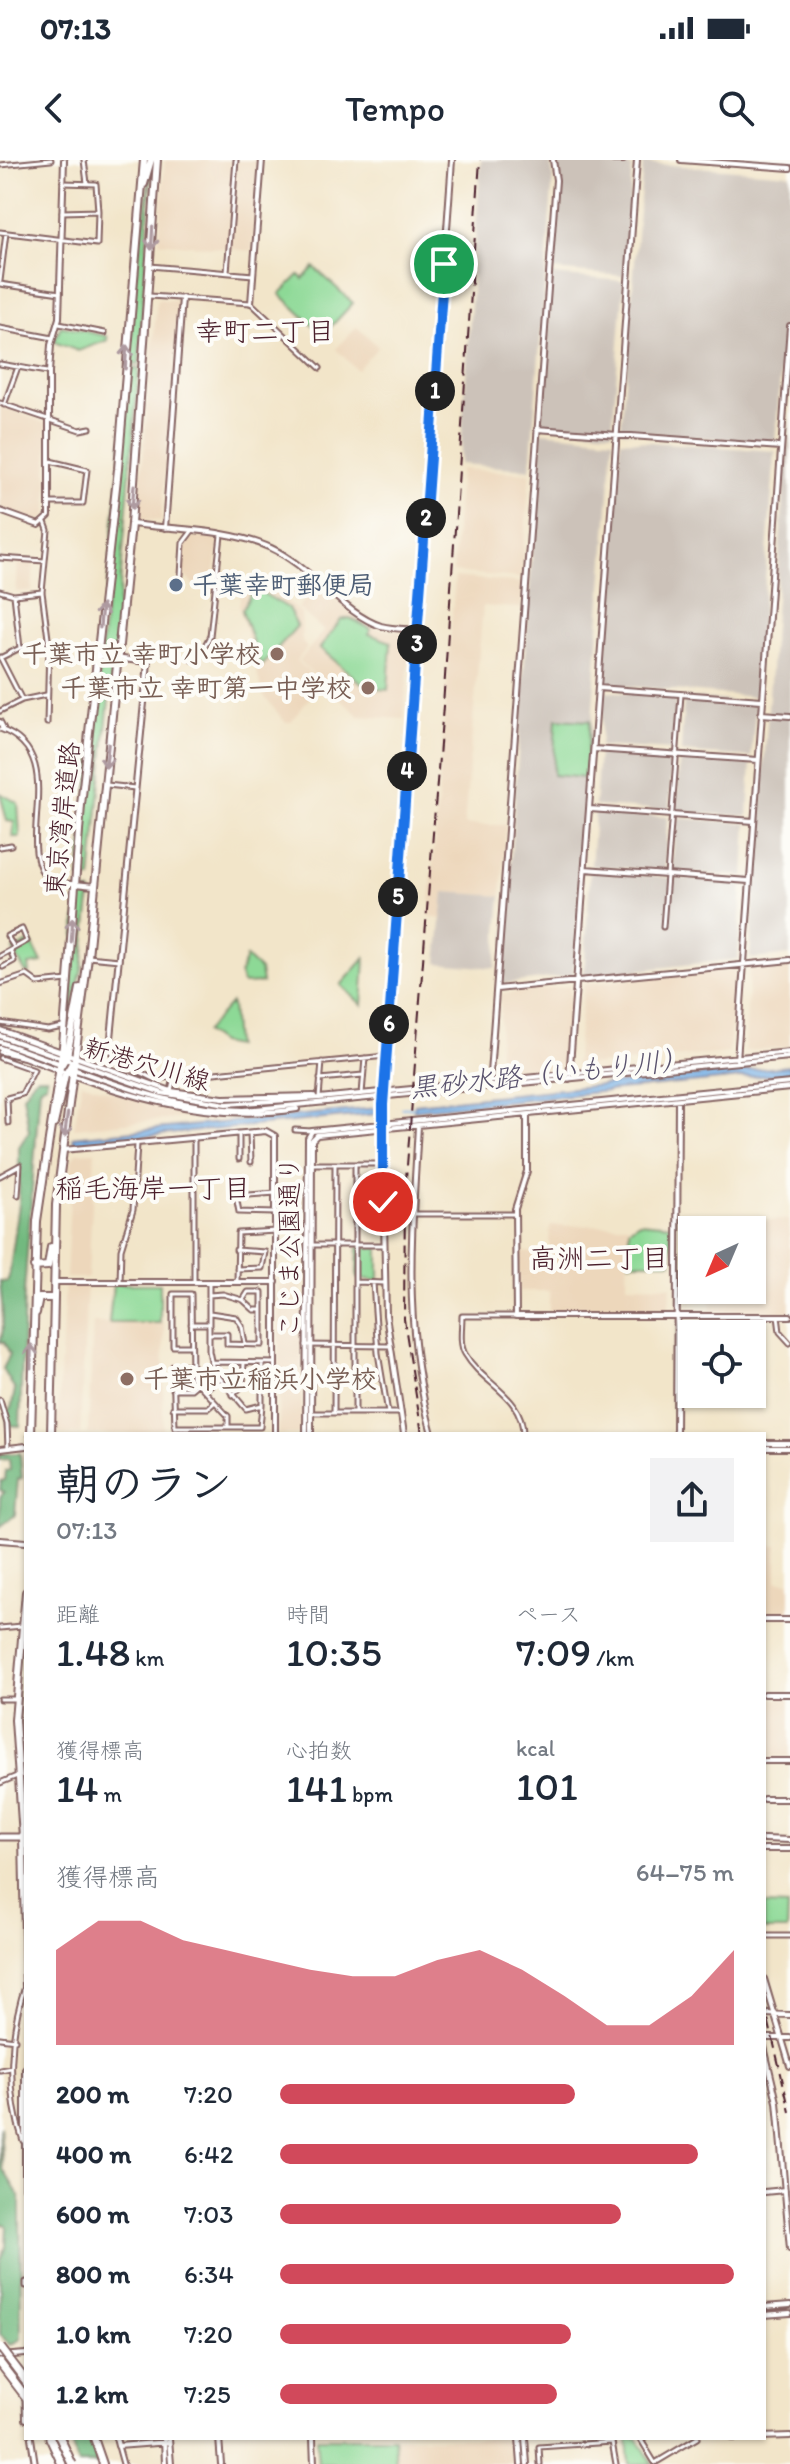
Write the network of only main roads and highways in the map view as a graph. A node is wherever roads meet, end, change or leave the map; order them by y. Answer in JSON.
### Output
{"nodes":[{"id":1,"x":144,"y":160,"type":"edge"},
{"id":2,"x":151,"y":160,"type":"edge"},
{"id":3,"x":157,"y":160,"type":"edge"},
{"id":4,"x":141,"y":191,"type":"junction"},
{"id":5,"x":68,"y":1056,"type":"junction"},
{"id":6,"x":65,"y":1072,"type":"junction"},
{"id":7,"x":54,"y":1231,"type":"junction"},
{"id":8,"x":34,"y":1267,"type":"junction"},
{"id":9,"x":53,"y":1298,"type":"junction"},
{"id":10,"x":32,"y":1328,"type":"junction"},
{"id":11,"x":31,"y":1432,"type":"edge"},
{"id":12,"x":51,"y":1432,"type":"edge"},
{"id":13,"x":24,"y":1609,"type":"edge"},
{"id":14,"x":16,"y":1686,"type":"junction"},
{"id":15,"x":24,"y":1687,"type":"edge"},
{"id":16,"x":24,"y":1829,"type":"edge"},
{"id":17,"x":0,"y":1837,"type":"edge"},
{"id":18,"x":24,"y":1837,"type":"edge"},
{"id":19,"x":0,"y":2347,"type":"edge"},
{"id":20,"x":0,"y":2364,"type":"edge"},
{"id":21,"x":24,"y":2376,"type":"edge"},
{"id":22,"x":24,"y":2394,"type":"edge"},
{"id":23,"x":51,"y":2440,"type":"edge"},
{"id":24,"x":64,"y":2440,"type":"edge"},
{"id":25,"x":95,"y":2440,"type":"edge"},
{"id":26,"x":62,"y":2464,"type":"edge"},
{"id":27,"x":70,"y":2464,"type":"edge"},
{"id":28,"x":103,"y":2464,"type":"edge"}],
"edges":[{"from":1,"to":4,"type":"highway","name":"東京湾岸道路"},
{"from":2,"to":4,"type":"highway"},
{"from":3,"to":5,"type":"highway","name":"東京湾岸道路","one_way":true},
{"from":5,"to":4,"type":"highway","name":"東京湾岸道路","one_way":true},
{"from":5,"to":6,"type":"highway","name":"東京湾岸道路"},
{"from":5,"to":6,"type":"highway"},
{"from":6,"to":7,"type":"highway","name":"東京湾岸道路","one_way":true},
{"from":6,"to":8,"type":"highway","name":"東京湾岸道路"},
{"from":7,"to":8,"type":"highway"},
{"from":7,"to":9,"type":"highway","name":"東京湾岸道路"},
{"from":8,"to":10,"type":"highway","name":"東京湾岸道路"},
{"from":9,"to":10,"type":"highway"},
{"from":9,"to":12,"type":"highway","name":"東京湾岸道路"},
{"from":11,"to":10,"type":"highway","name":"東京湾岸道路","one_way":true},
{"from":13,"to":14,"type":"highway"},
{"from":14,"to":15,"type":"highway"},
{"from":14,"to":16,"type":"highway"},
{"from":17,"to":18,"type":"main road"},
{"from":19,"to":21,"type":"highway","bridge":true},
{"from":20,"to":22,"type":"highway","bridge":true},
{"from":23,"to":26,"type":"highway"},
{"from":24,"to":27,"type":"highway","bridge":true},
{"from":25,"to":28,"type":"highway"}]}
